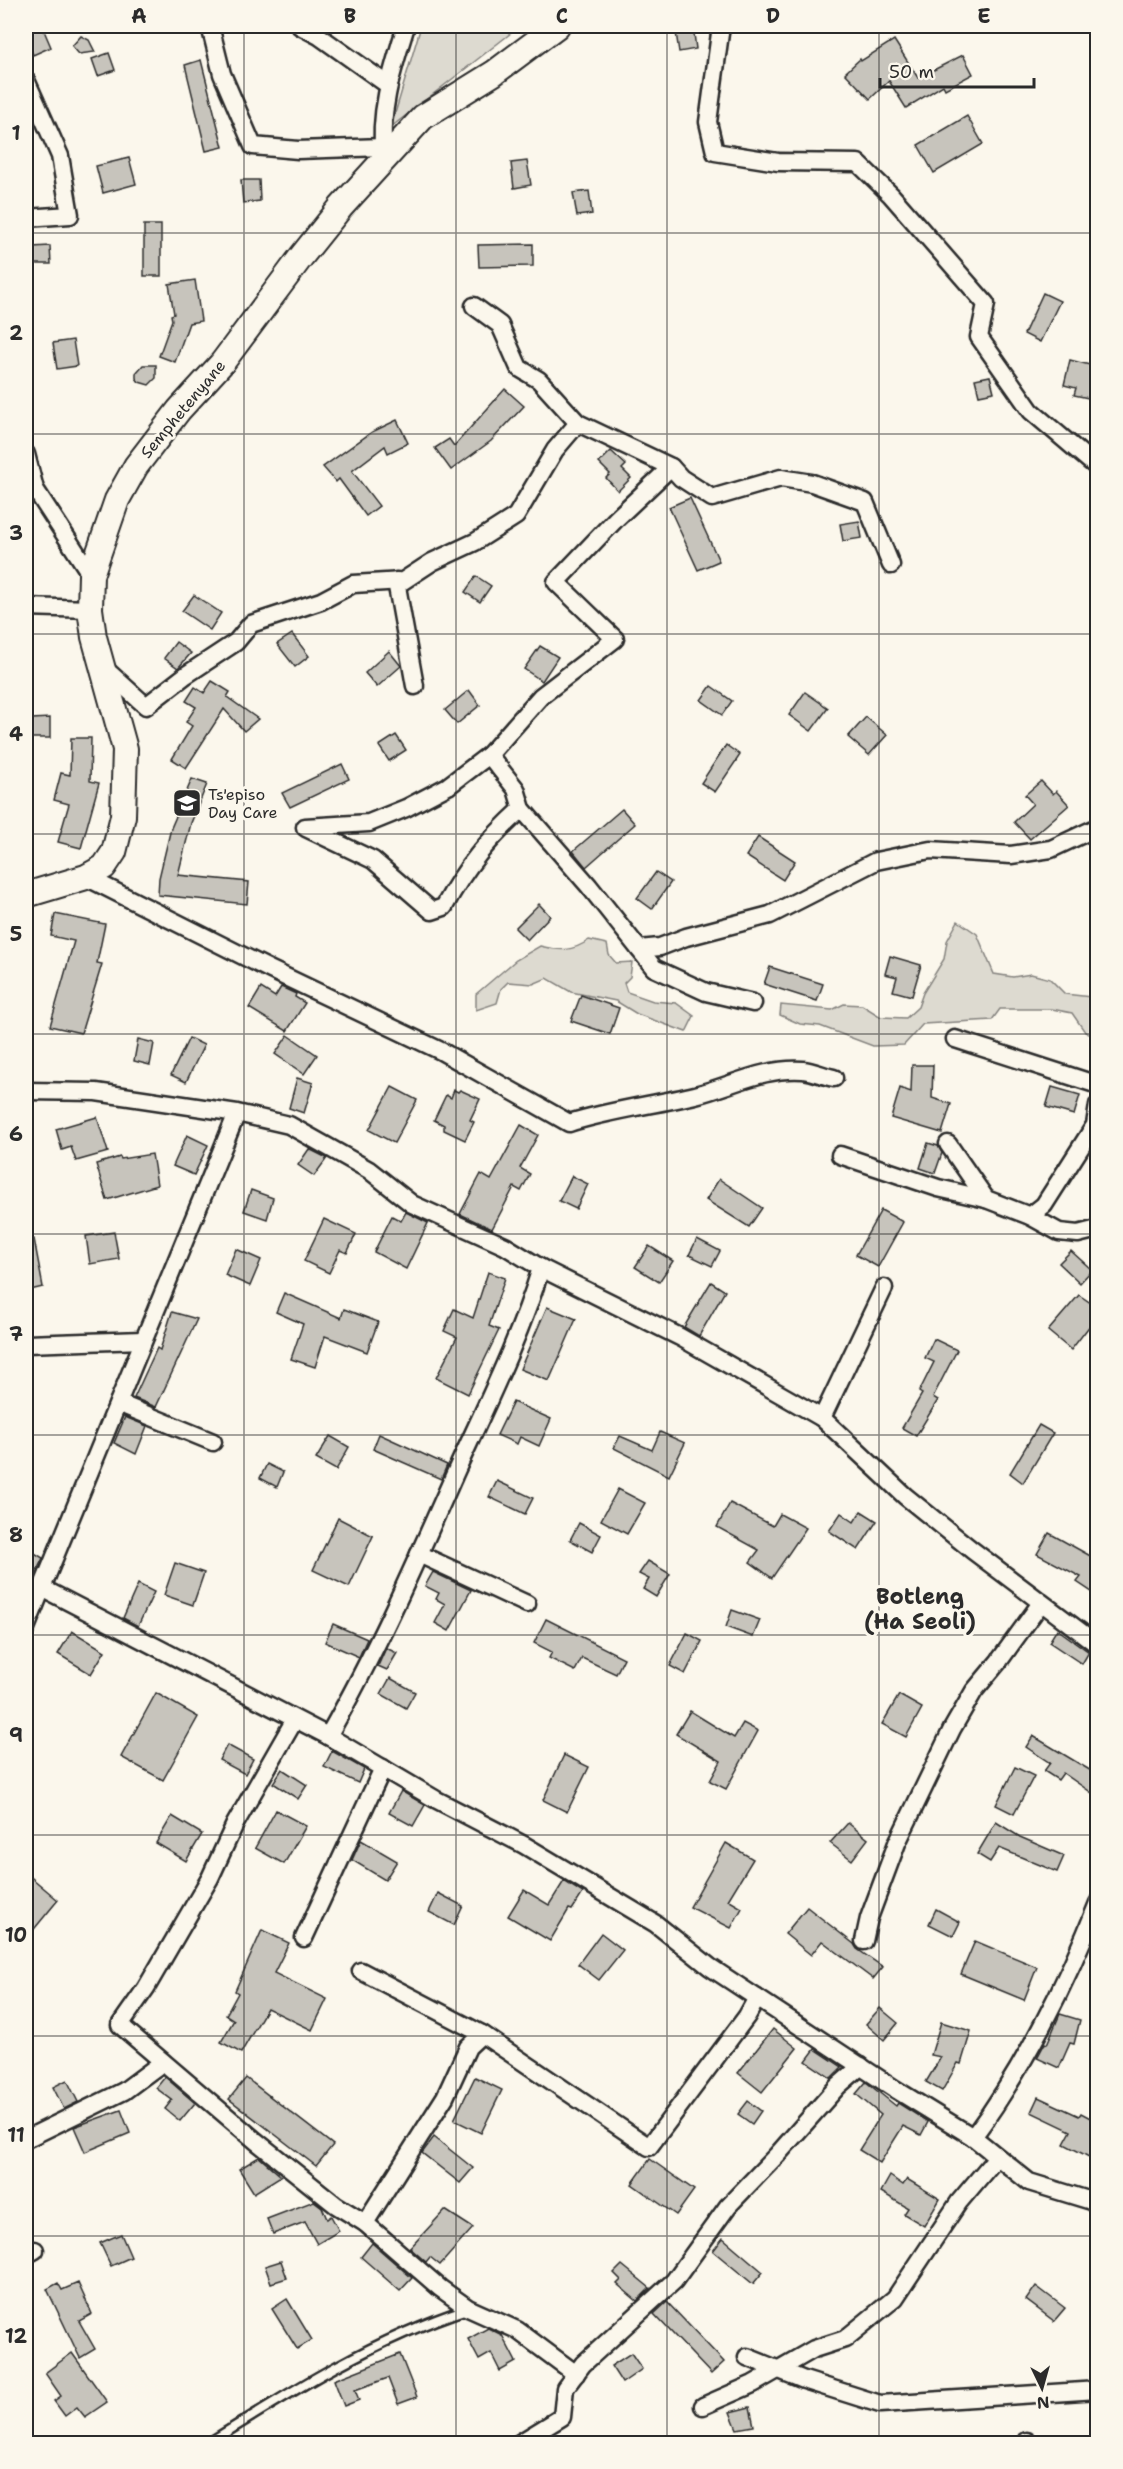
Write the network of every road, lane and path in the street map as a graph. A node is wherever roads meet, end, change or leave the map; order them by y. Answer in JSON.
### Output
{"nodes":[{"id":1,"x":210,"y":26,"type":"edge"},
{"id":2,"x":300,"y":26,"type":"edge"},
{"id":3,"x":406,"y":26,"type":"edge"},
{"id":4,"x":557,"y":26,"type":"edge"},
{"id":5,"x":721,"y":26,"type":"edge"},
{"id":6,"x":26,"y":80,"type":"edge"},
{"id":7,"x":388,"y":85,"type":"junction"},
{"id":8,"x":383,"y":154,"type":"junction"},
{"id":9,"x":26,"y":218,"type":"edge"},
{"id":10,"x":474,"y":306,"type":"dead end"},
{"id":11,"x":578,"y":423,"type":"junction"},
{"id":12,"x":26,"y":454,"type":"edge"},
{"id":13,"x":671,"y":467,"type":"junction"},
{"id":14,"x":1098,"y":468,"type":"edge"},
{"id":15,"x":891,"y":565,"type":"dead end"},
{"id":16,"x":91,"y":575,"type":"junction"},
{"id":17,"x":396,"y":581,"type":"junction"},
{"id":18,"x":26,"y":607,"type":"edge"},
{"id":19,"x":90,"y":609,"type":"junction"},
{"id":20,"x":103,"y":667,"type":"junction"},
{"id":21,"x":415,"y":686,"type":"dead end"},
{"id":22,"x":489,"y":755,"type":"junction"},
{"id":23,"x":522,"y":809,"type":"junction"},
{"id":24,"x":1098,"y":827,"type":"edge"},
{"id":25,"x":86,"y":877,"type":"junction"},
{"id":26,"x":26,"y":895,"type":"edge"},
{"id":27,"x":639,"y":949,"type":"junction"},
{"id":28,"x":753,"y":1003,"type":"dead end"},
{"id":29,"x":955,"y":1039,"type":"dead end"},
{"id":30,"x":834,"y":1078,"type":"dead end"},
{"id":31,"x":1098,"y":1085,"type":"edge"},
{"id":32,"x":26,"y":1091,"type":"edge"},
{"id":33,"x":1098,"y":1105,"type":"edge"},
{"id":34,"x":237,"y":1113,"type":"junction"},
{"id":35,"x":948,"y":1144,"type":"dead end"},
{"id":36,"x":840,"y":1155,"type":"dead end"},
{"id":37,"x":986,"y":1199,"type":"junction"},
{"id":38,"x":1030,"y":1216,"type":"junction"},
{"id":39,"x":1098,"y":1229,"type":"edge"},
{"id":40,"x":542,"y":1268,"type":"junction"},
{"id":41,"x":884,"y":1288,"type":"dead end"},
{"id":42,"x":143,"y":1340,"type":"junction"},
{"id":43,"x":26,"y":1344,"type":"edge"},
{"id":44,"x":118,"y":1403,"type":"junction"},
{"id":45,"x":822,"y":1418,"type":"junction"},
{"id":46,"x":213,"y":1442,"type":"dead end"},
{"id":47,"x":419,"y":1554,"type":"junction"},
{"id":48,"x":42,"y":1588,"type":"junction"},
{"id":49,"x":1041,"y":1602,"type":"junction"},
{"id":50,"x":527,"y":1604,"type":"dead end"},
{"id":51,"x":26,"y":1628,"type":"edge"},
{"id":52,"x":1098,"y":1645,"type":"edge"},
{"id":53,"x":294,"y":1720,"type":"junction"},
{"id":54,"x":328,"y":1736,"type":"junction"},
{"id":55,"x":383,"y":1768,"type":"junction"},
{"id":56,"x":1097,"y":1908,"type":"edge"},
{"id":57,"x":304,"y":1938,"type":"dead end"},
{"id":58,"x":864,"y":1941,"type":"dead end"},
{"id":59,"x":361,"y":1971,"type":"dead end"},
{"id":60,"x":757,"y":1998,"type":"junction"},
{"id":61,"x":482,"y":2034,"type":"junction"},
{"id":62,"x":164,"y":2062,"type":"junction"},
{"id":63,"x":861,"y":2066,"type":"junction"},
{"id":64,"x":973,"y":2137,"type":"junction"},
{"id":65,"x":26,"y":2139,"type":"edge"},
{"id":66,"x":997,"y":2157,"type":"junction"},
{"id":67,"x":1098,"y":2203,"type":"edge"},
{"id":68,"x":365,"y":2223,"type":"junction"},
{"id":69,"x":468,"y":2308,"type":"junction"},
{"id":70,"x":747,"y":2356,"type":"dead end"},
{"id":71,"x":778,"y":2369,"type":"junction"},
{"id":72,"x":576,"y":2374,"type":"junction"},
{"id":73,"x":1098,"y":2390,"type":"edge"},
{"id":74,"x":703,"y":2406,"type":"dead end"},
{"id":75,"x":207,"y":2444,"type":"edge"},
{"id":76,"x":518,"y":2444,"type":"edge"}],
"edges":[{"from":1,"to":8,"type":"street"},
{"from":2,"to":7,"type":"street"},
{"from":3,"to":7,"type":"street"},
{"from":4,"to":8,"type":"main road","name":"Semphetenyane"},
{"from":5,"to":14,"type":"street"},
{"from":6,"to":9,"type":"street"},
{"from":7,"to":8,"type":"street"},
{"from":8,"to":16,"type":"main road","name":"Semphetenyane"},
{"from":10,"to":11,"type":"street"},
{"from":11,"to":13,"type":"street"},
{"from":11,"to":17,"type":"street"},
{"from":12,"to":16,"type":"street"},
{"from":13,"to":15,"type":"street"},
{"from":13,"to":22,"type":"street"},
{"from":16,"to":19,"type":"main road","name":"Semphetenyane"},
{"from":17,"to":20,"type":"street"},
{"from":17,"to":21,"type":"street"},
{"from":18,"to":19,"type":"street"},
{"from":19,"to":20,"type":"main road","name":"Semphetenyane"},
{"from":20,"to":25,"type":"main road","name":"Semphetenyane"},
{"from":22,"to":23,"type":"street"},
{"from":22,"to":23,"type":"street"},
{"from":23,"to":27,"type":"street"},
{"from":24,"to":27,"type":"street"},
{"from":25,"to":26,"type":"main road","name":"Semphetenyane"},
{"from":25,"to":30,"type":"street"},
{"from":27,"to":28,"type":"street"},
{"from":29,"to":31,"type":"street"},
{"from":32,"to":34,"type":"street"},
{"from":33,"to":38,"type":"street"},
{"from":34,"to":40,"type":"street"},
{"from":34,"to":42,"type":"street"},
{"from":35,"to":37,"type":"street"},
{"from":36,"to":37,"type":"street"},
{"from":37,"to":38,"type":"street"},
{"from":38,"to":39,"type":"street"},
{"from":40,"to":45,"type":"street"},
{"from":40,"to":47,"type":"street"},
{"from":41,"to":45,"type":"street"},
{"from":42,"to":43,"type":"street"},
{"from":42,"to":44,"type":"street"},
{"from":44,"to":46,"type":"street"},
{"from":44,"to":48,"type":"street"},
{"from":45,"to":49,"type":"street"},
{"from":47,"to":50,"type":"street"},
{"from":47,"to":54,"type":"street"},
{"from":48,"to":51,"type":"street"},
{"from":48,"to":53,"type":"street"},
{"from":49,"to":52,"type":"street"},
{"from":49,"to":58,"type":"street"},
{"from":53,"to":54,"type":"street"},
{"from":53,"to":62,"type":"street"},
{"from":54,"to":55,"type":"street"},
{"from":55,"to":57,"type":"street"},
{"from":55,"to":60,"type":"street"},
{"from":56,"to":64,"type":"street"},
{"from":59,"to":61,"type":"street"},
{"from":60,"to":61,"type":"street"},
{"from":60,"to":63,"type":"street"},
{"from":61,"to":68,"type":"street"},
{"from":62,"to":65,"type":"street"},
{"from":62,"to":68,"type":"street"},
{"from":63,"to":64,"type":"street"},
{"from":63,"to":72,"type":"street"},
{"from":64,"to":66,"type":"street"},
{"from":66,"to":67,"type":"street"},
{"from":66,"to":71,"type":"street"},
{"from":68,"to":69,"type":"street"},
{"from":69,"to":72,"type":"street"},
{"from":69,"to":75,"type":"lane"},
{"from":70,"to":71,"type":"street"},
{"from":71,"to":73,"type":"street"},
{"from":71,"to":74,"type":"street"},
{"from":72,"to":76,"type":"street"}]}
